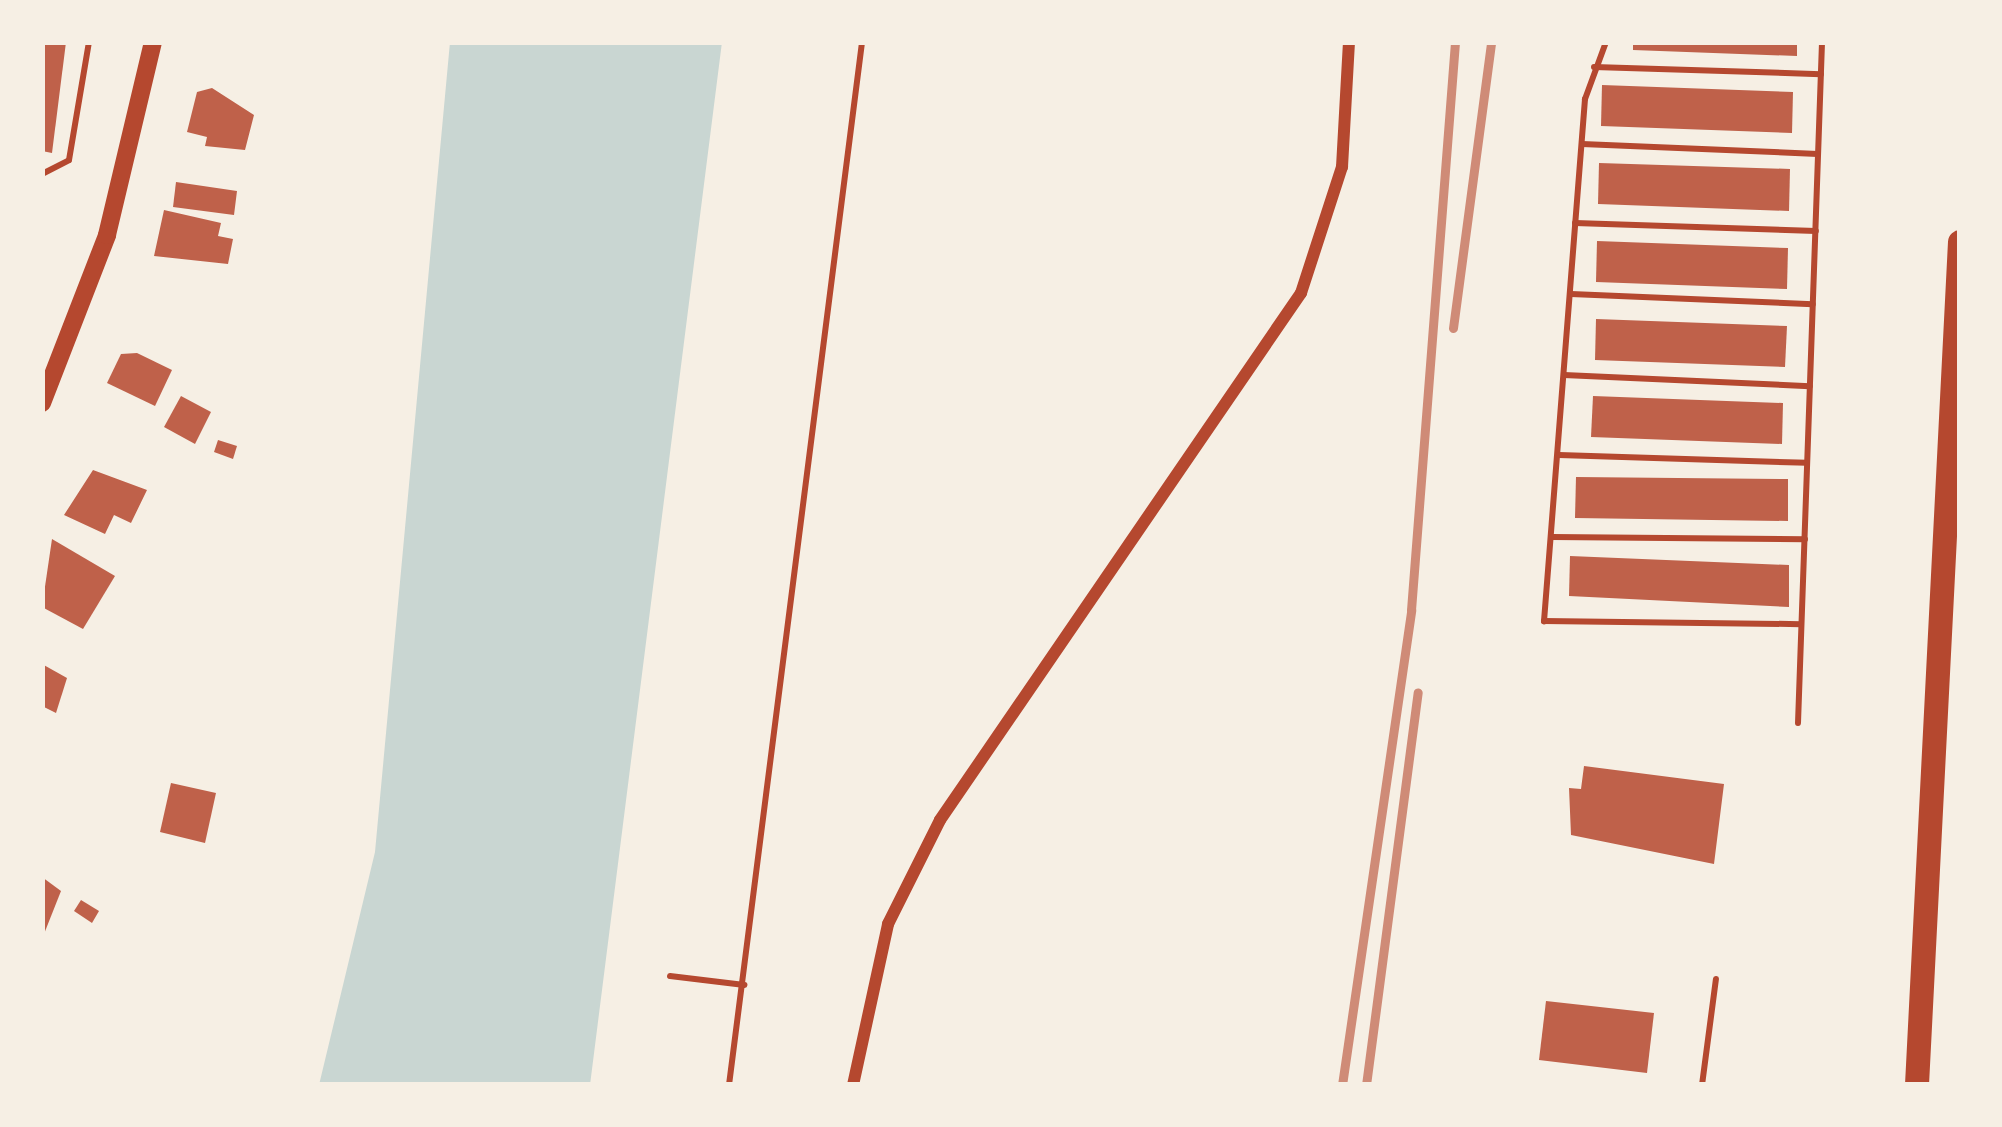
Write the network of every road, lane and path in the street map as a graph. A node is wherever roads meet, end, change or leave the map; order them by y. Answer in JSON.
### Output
{"nodes":[{"id":1,"x":89,"y":42,"type":"edge"},
{"id":2,"x":153,"y":42,"type":"edge"},
{"id":3,"x":862,"y":42,"type":"edge"},
{"id":4,"x":1349,"y":42,"type":"edge"},
{"id":5,"x":1606,"y":42,"type":"edge"},
{"id":6,"x":1822,"y":42,"type":"edge"},
{"id":7,"x":1594,"y":68,"type":"junction"},
{"id":8,"x":1821,"y":74,"type":"junction"},
{"id":9,"x":1581,"y":143,"type":"junction"},
{"id":10,"x":1818,"y":154,"type":"junction"},
{"id":11,"x":42,"y":174,"type":"edge"},
{"id":12,"x":1575,"y":223,"type":"junction"},
{"id":13,"x":1816,"y":232,"type":"junction"},
{"id":14,"x":1960,"y":242,"type":"edge"},
{"id":15,"x":1570,"y":294,"type":"junction"},
{"id":16,"x":1813,"y":304,"type":"junction"},
{"id":17,"x":1564,"y":376,"type":"junction"},
{"id":18,"x":1810,"y":386,"type":"junction"},
{"id":19,"x":42,"y":403,"type":"edge"},
{"id":20,"x":1558,"y":455,"type":"junction"},
{"id":21,"x":1808,"y":464,"type":"junction"},
{"id":22,"x":1552,"y":537,"type":"junction"},
{"id":23,"x":1805,"y":539,"type":"junction"},
{"id":24,"x":1802,"y":624,"type":"junction"},
{"id":25,"x":1798,"y":723,"type":"dead end"},
{"id":26,"x":670,"y":976,"type":"dead end"},
{"id":27,"x":1716,"y":979,"type":"dead end"},
{"id":28,"x":744,"y":985,"type":"junction"},
{"id":29,"x":730,"y":1085,"type":"edge"},
{"id":30,"x":853,"y":1085,"type":"edge"},
{"id":31,"x":1702,"y":1085,"type":"edge"},
{"id":32,"x":1917,"y":1085,"type":"edge"}],
"edges":[{"from":1,"to":11,"type":"lane"},
{"from":2,"to":19,"type":"main road"},
{"from":3,"to":28,"type":"path"},
{"from":4,"to":30,"type":"street"},
{"from":5,"to":7,"type":"lane"},
{"from":6,"to":8,"type":"lane"},
{"from":7,"to":8,"type":"lane"},
{"from":7,"to":9,"type":"lane"},
{"from":8,"to":10,"type":"lane"},
{"from":9,"to":10,"type":"lane"},
{"from":9,"to":12,"type":"lane"},
{"from":10,"to":13,"type":"lane"},
{"from":12,"to":13,"type":"lane"},
{"from":12,"to":15,"type":"lane"},
{"from":13,"to":16,"type":"lane"},
{"from":14,"to":32,"type":"highway"},
{"from":15,"to":16,"type":"lane"},
{"from":15,"to":17,"type":"lane"},
{"from":16,"to":18,"type":"lane"},
{"from":17,"to":18,"type":"lane"},
{"from":17,"to":20,"type":"lane"},
{"from":18,"to":21,"type":"lane"},
{"from":20,"to":21,"type":"lane"},
{"from":20,"to":22,"type":"lane"},
{"from":21,"to":23,"type":"lane"},
{"from":22,"to":23,"type":"lane"},
{"from":22,"to":24,"type":"lane"},
{"from":23,"to":24,"type":"lane"},
{"from":24,"to":25,"type":"lane"},
{"from":26,"to":28,"type":"path"},
{"from":27,"to":31,"type":"lane"},
{"from":28,"to":29,"type":"path"}]}
